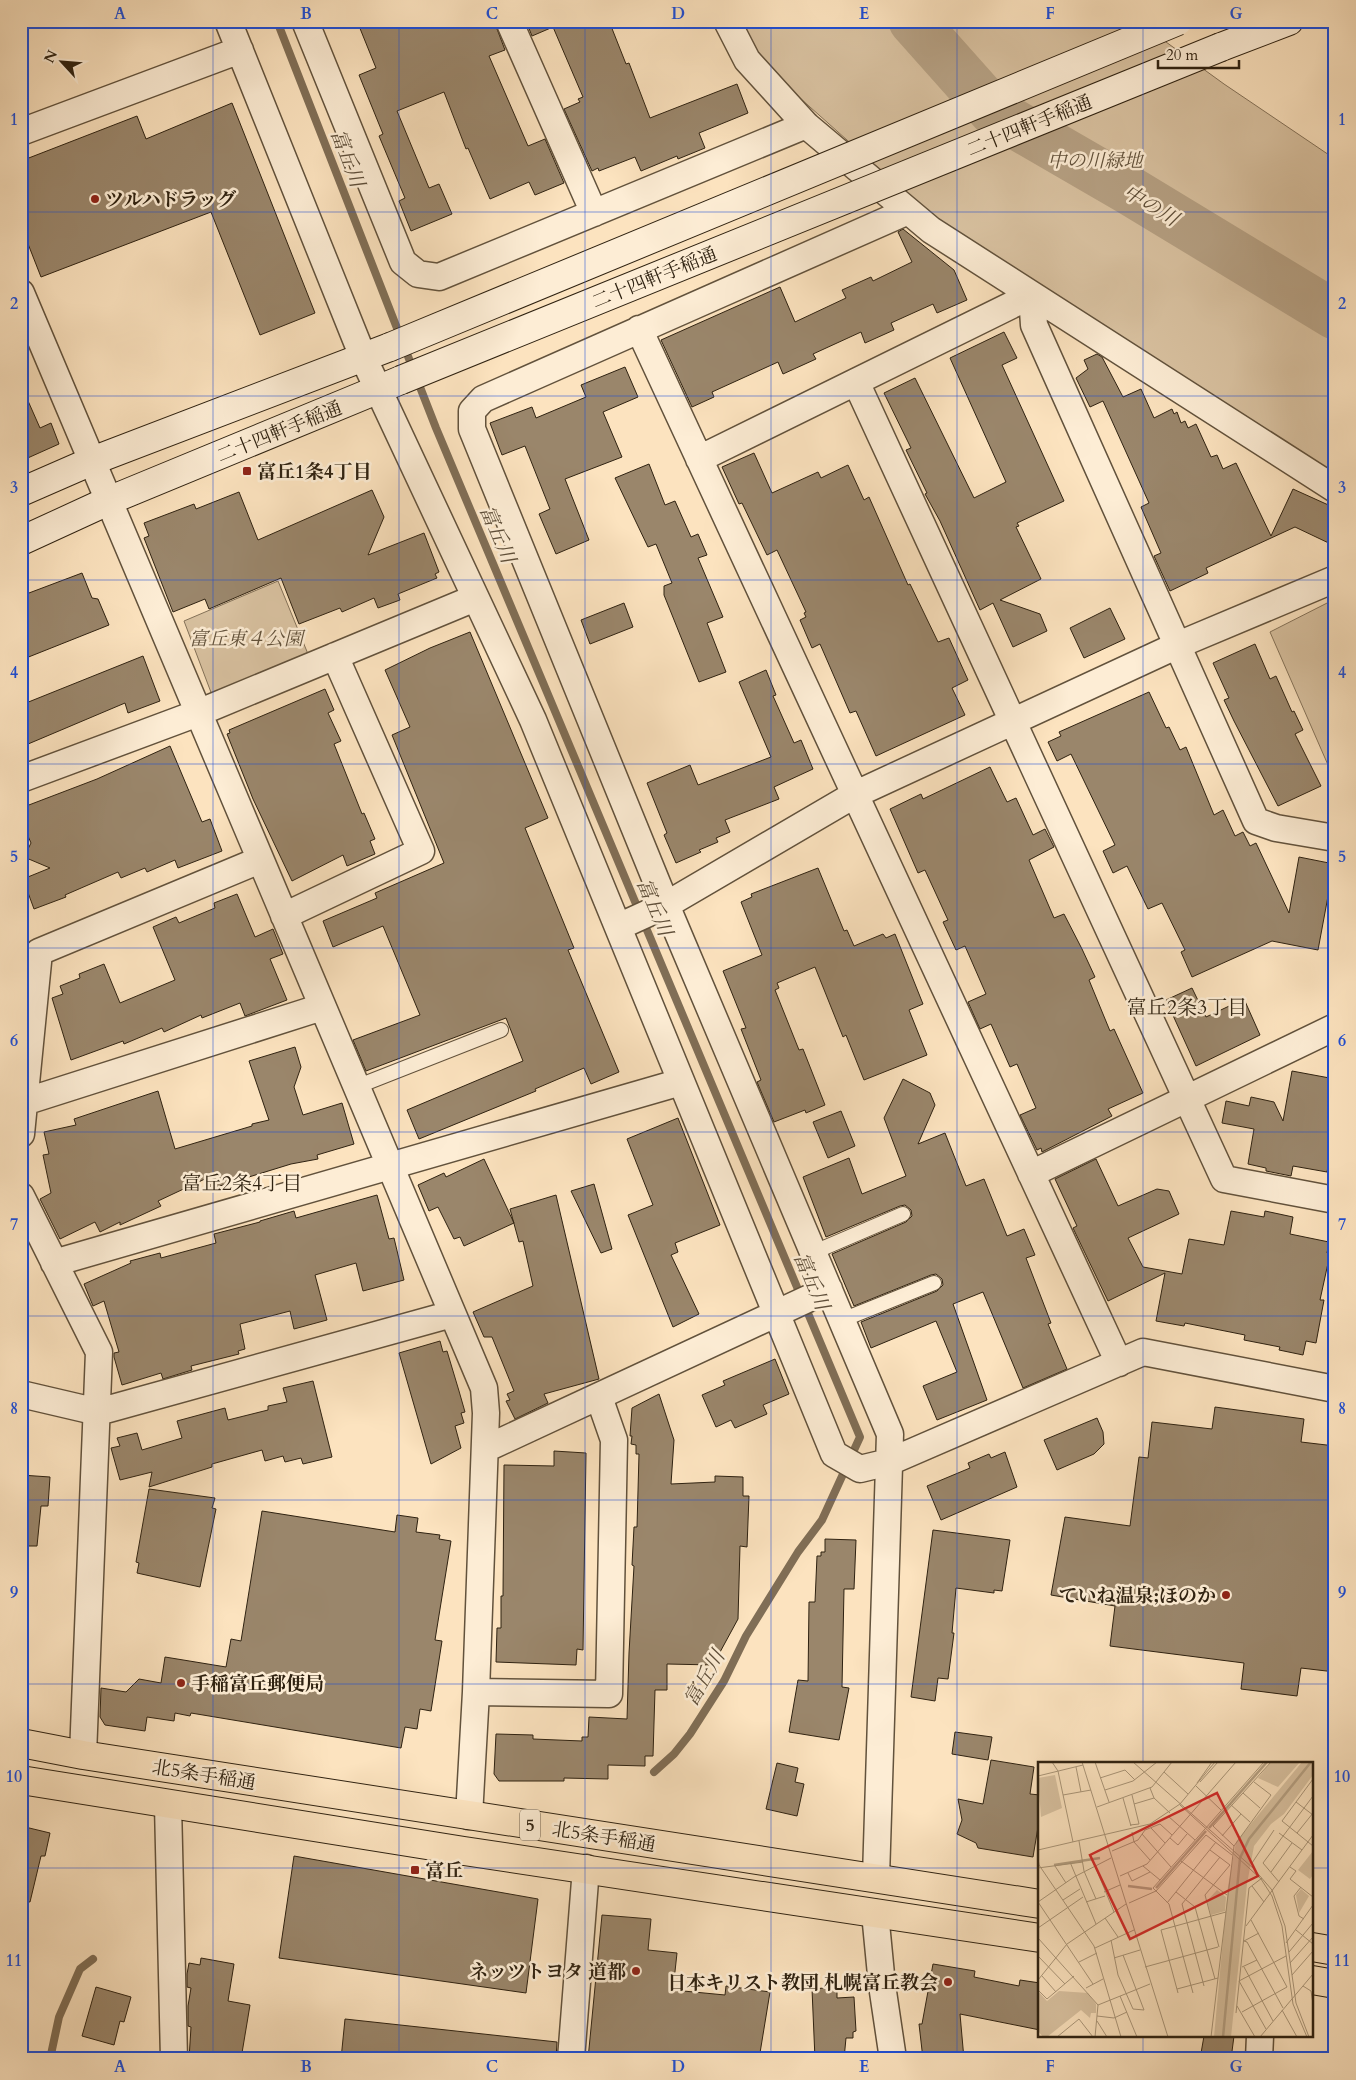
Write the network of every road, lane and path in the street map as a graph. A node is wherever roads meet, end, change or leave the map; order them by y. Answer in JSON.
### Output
{"nodes":[{"id":1,"x":228,"y":21,"type":"edge"},
{"id":2,"x":305,"y":21,"type":"edge"},
{"id":3,"x":510,"y":21,"type":"edge"},
{"id":4,"x":728,"y":21,"type":"edge"},
{"id":5,"x":1178,"y":21,"type":"edge"},
{"id":6,"x":1289,"y":21,"type":"edge"},
{"id":7,"x":240,"y":50,"type":"junction"},
{"id":8,"x":806,"y":125,"type":"junction"},
{"id":9,"x":21,"y":132,"type":"edge"},
{"id":10,"x":908,"y":210,"type":"junction"},
{"id":11,"x":594,"y":213,"type":"junction"},
{"id":12,"x":21,"y":293,"type":"edge"},
{"id":13,"x":1032,"y":295,"type":"junction"},
{"id":14,"x":639,"y":329,"type":"junction"},
{"id":15,"x":363,"y":357,"type":"junction"},
{"id":16,"x":856,"y":382,"type":"junction"},
{"id":17,"x":390,"y":385,"type":"junction"},
{"id":18,"x":699,"y":459,"type":"junction"},
{"id":19,"x":92,"y":461,"type":"junction"},
{"id":20,"x":1335,"y":489,"type":"edge"},
{"id":21,"x":21,"y":492,"type":"edge"},
{"id":22,"x":108,"y":501,"type":"junction"},
{"id":23,"x":21,"y":541,"type":"edge"},
{"id":24,"x":1335,"y":579,"type":"edge"},
{"id":25,"x":475,"y":598,"type":"junction"},
{"id":26,"x":1178,"y":645,"type":"junction"},
{"id":27,"x":335,"y":656,"type":"junction"},
{"id":28,"x":198,"y":713,"type":"junction"},
{"id":29,"x":1014,"y":722,"type":"junction"},
{"id":30,"x":21,"y":779,"type":"edge"},
{"id":31,"x":854,"y":796,"type":"junction"},
{"id":32,"x":1335,"y":838,"type":"edge"},
{"id":33,"x":260,"y":860,"type":"junction"},
{"id":34,"x":661,"y":906,"type":"junction"},
{"id":35,"x":284,"y":916,"type":"junction"},
{"id":36,"x":623,"y":925,"type":"junction"},
{"id":37,"x":322,"y":1007,"type":"junction"},
{"id":38,"x":1335,"y":1027,"type":"edge"},
{"id":39,"x":500,"y":1030,"type":"dead end"},
{"id":40,"x":681,"y":1082,"type":"junction"},
{"id":41,"x":356,"y":1087,"type":"junction"},
{"id":42,"x":1188,"y":1100,"type":"junction"},
{"id":43,"x":24,"y":1102,"type":"junction"},
{"id":44,"x":21,"y":1134,"type":"edge"},
{"id":45,"x":389,"y":1164,"type":"junction"},
{"id":46,"x":1031,"y":1174,"type":"junction"},
{"id":47,"x":21,"y":1196,"type":"edge"},
{"id":48,"x":1335,"y":1200,"type":"edge"},
{"id":49,"x":903,"y":1214,"type":"dead end"},
{"id":50,"x":812,"y":1253,"type":"junction"},
{"id":51,"x":54,"y":1263,"type":"junction"},
{"id":52,"x":934,"y":1283,"type":"dead end"},
{"id":53,"x":823,"y":1292,"type":"junction"},
{"id":54,"x":784,"y":1311,"type":"junction"},
{"id":55,"x":452,"y":1314,"type":"junction"},
{"id":56,"x":842,"y":1320,"type":"junction"},
{"id":57,"x":1119,"y":1363,"type":"junction"},
{"id":58,"x":1335,"y":1389,"type":"edge"},
{"id":59,"x":21,"y":1394,"type":"edge"},
{"id":60,"x":599,"y":1397,"type":"junction"},
{"id":61,"x":98,"y":1412,"type":"junction"},
{"id":62,"x":485,"y":1449,"type":"junction"},
{"id":63,"x":890,"y":1462,"type":"junction"},
{"id":64,"x":476,"y":1692,"type":"junction"},
{"id":65,"x":21,"y":1743,"type":"edge"},
{"id":66,"x":83,"y":1755,"type":"junction"},
{"id":67,"x":21,"y":1780,"type":"edge"},
{"id":68,"x":168,"y":1805,"type":"junction"},
{"id":69,"x":468,"y":1816,"type":"junction"},
{"id":70,"x":586,"y":1868,"type":"junction"},
{"id":71,"x":876,"y":1878,"type":"junction"},
{"id":72,"x":1038,"y":1904,"type":"edge"},
{"id":73,"x":875,"y":1913,"type":"junction"},
{"id":74,"x":1038,"y":1938,"type":"edge"},
{"id":75,"x":1314,"y":1947,"type":"edge"},
{"id":76,"x":1335,"y":1951,"type":"edge"},
{"id":77,"x":1314,"y":1980,"type":"edge"},
{"id":78,"x":1335,"y":1984,"type":"edge"},
{"id":79,"x":1260,"y":2038,"type":"edge"},
{"id":80,"x":174,"y":2059,"type":"edge"},
{"id":81,"x":571,"y":2059,"type":"edge"},
{"id":82,"x":893,"y":2059,"type":"edge"},
{"id":83,"x":1259,"y":2059,"type":"edge"}],
"edges":[{"from":1,"to":7,"type":"street"},
{"from":2,"to":11,"type":"street"},
{"from":3,"to":11,"type":"street"},
{"from":4,"to":8,"type":"street"},
{"from":5,"to":15,"type":"street","name":"二十四軒手稲通","bridge":true},
{"from":6,"to":17,"type":"street","name":"二十四軒手稲通","bridge":true},
{"from":7,"to":9,"type":"street"},
{"from":7,"to":15,"type":"street"},
{"from":8,"to":10,"type":"street"},
{"from":8,"to":11,"type":"street"},
{"from":10,"to":13,"type":"street"},
{"from":10,"to":14,"type":"street"},
{"from":12,"to":19,"type":"street"},
{"from":13,"to":16,"type":"street"},
{"from":13,"to":20,"type":"street"},
{"from":13,"to":26,"type":"street"},
{"from":14,"to":18,"type":"street"},
{"from":14,"to":34,"type":"street"},
{"from":15,"to":17,"type":"street"},
{"from":15,"to":19,"type":"street","name":"二十四軒手稲通"},
{"from":16,"to":18,"type":"street"},
{"from":16,"to":29,"type":"street"},
{"from":17,"to":22,"type":"street","name":"二十四軒手稲通"},
{"from":17,"to":25,"type":"street"},
{"from":18,"to":31,"type":"street"},
{"from":19,"to":21,"type":"street","name":"二十四軒手稲通"},
{"from":19,"to":22,"type":"street"},
{"from":22,"to":23,"type":"street","name":"二十四軒手稲通"},
{"from":22,"to":28,"type":"street"},
{"from":24,"to":26,"type":"street"},
{"from":25,"to":27,"type":"street"},
{"from":25,"to":36,"type":"street"},
{"from":26,"to":29,"type":"street"},
{"from":26,"to":32,"type":"street"},
{"from":27,"to":28,"type":"street"},
{"from":27,"to":35,"type":"street"},
{"from":28,"to":30,"type":"street"},
{"from":28,"to":33,"type":"street"},
{"from":29,"to":31,"type":"street"},
{"from":29,"to":42,"type":"street"},
{"from":31,"to":34,"type":"street"},
{"from":31,"to":46,"type":"street"},
{"from":33,"to":35,"type":"street"},
{"from":33,"to":43,"type":"street"},
{"from":34,"to":36,"type":"street"},
{"from":34,"to":50,"type":"street"},
{"from":35,"to":37,"type":"street"},
{"from":36,"to":40,"type":"street"},
{"from":37,"to":41,"type":"street"},
{"from":37,"to":43,"type":"street"},
{"from":38,"to":42,"type":"street"},
{"from":39,"to":41,"type":"lane"},
{"from":40,"to":45,"type":"street"},
{"from":40,"to":54,"type":"street"},
{"from":41,"to":45,"type":"street"},
{"from":42,"to":46,"type":"street"},
{"from":42,"to":48,"type":"street"},
{"from":43,"to":44,"type":"street"},
{"from":45,"to":51,"type":"street"},
{"from":45,"to":55,"type":"street"},
{"from":46,"to":57,"type":"street"},
{"from":47,"to":51,"type":"street"},
{"from":49,"to":50,"type":"lane"},
{"from":50,"to":53,"type":"street"},
{"from":51,"to":61,"type":"street"},
{"from":52,"to":56,"type":"lane"},
{"from":53,"to":54,"type":"street"},
{"from":53,"to":56,"type":"street"},
{"from":54,"to":60,"type":"street"},
{"from":54,"to":63,"type":"street"},
{"from":55,"to":61,"type":"street"},
{"from":55,"to":62,"type":"street"},
{"from":56,"to":63,"type":"street"},
{"from":57,"to":58,"type":"street"},
{"from":57,"to":63,"type":"street"},
{"from":59,"to":61,"type":"street"},
{"from":60,"to":62,"type":"street"},
{"from":60,"to":64,"type":"street"},
{"from":61,"to":66,"type":"street"},
{"from":62,"to":64,"type":"street"},
{"from":63,"to":71,"type":"street"},
{"from":64,"to":69,"type":"street"},
{"from":65,"to":66,"type":"highway","name":"北5条手稲通","number":"5"},
{"from":66,"to":69,"type":"highway","name":"北5条手稲通","number":"5"},
{"from":67,"to":68,"type":"highway","name":"北5条手稲通","number":"5"},
{"from":68,"to":70,"type":"highway","name":"北5条手稲通","number":"5"},
{"from":68,"to":80,"type":"street"},
{"from":69,"to":71,"type":"highway","name":"北5条手稲通","number":"5"},
{"from":70,"to":73,"type":"highway","name":"北5条手稲通","number":"5"},
{"from":70,"to":81,"type":"street"},
{"from":71,"to":72,"type":"highway","name":"北5条手稲通","number":"5"},
{"from":73,"to":74,"type":"highway","name":"北5条手稲通","number":"5"},
{"from":73,"to":82,"type":"street"},
{"from":75,"to":76,"type":"highway"},
{"from":77,"to":78,"type":"highway"},
{"from":79,"to":83,"type":"street"}]}
